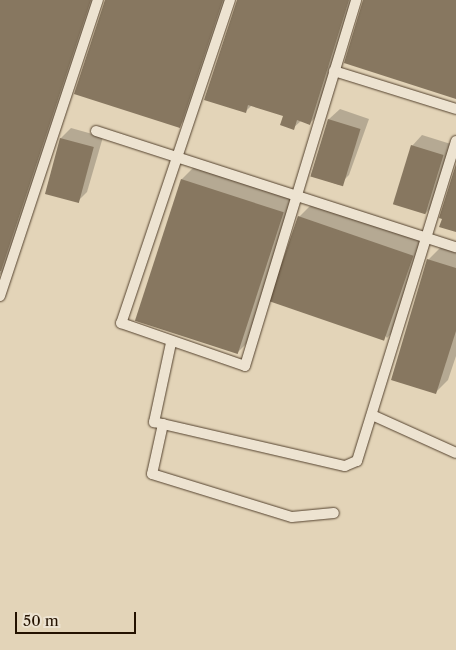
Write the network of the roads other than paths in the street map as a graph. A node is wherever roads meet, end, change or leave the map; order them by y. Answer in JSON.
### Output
{"nodes":[{"id":1,"x":98,"y":0,"type":"edge"},
{"id":2,"x":230,"y":0,"type":"edge"},
{"id":3,"x":356,"y":0,"type":"edge"},
{"id":4,"x":334,"y":71,"type":"junction"},
{"id":5,"x":456,"y":109,"type":"edge"},
{"id":6,"x":96,"y":131,"type":"dead end"},
{"id":7,"x":456,"y":141,"type":"edge"},
{"id":8,"x":176,"y":157,"type":"junction"},
{"id":9,"x":294,"y":195,"type":"junction"},
{"id":10,"x":427,"y":238,"type":"junction"},
{"id":11,"x":456,"y":248,"type":"edge"},
{"id":12,"x":0,"y":296,"type":"edge"},
{"id":13,"x":171,"y":343,"type":"junction"},
{"id":14,"x":372,"y":415,"type":"junction"},
{"id":15,"x":163,"y":424,"type":"junction"},
{"id":16,"x":456,"y":453,"type":"edge"},
{"id":17,"x":334,"y":514,"type":"dead end"}],
"edges":[{"from":1,"to":12,"type":"lane"},
{"from":2,"to":8,"type":"lane"},
{"from":3,"to":4,"type":"lane"},
{"from":4,"to":5,"type":"lane"},
{"from":4,"to":9,"type":"lane"},
{"from":6,"to":8,"type":"lane"},
{"from":7,"to":10,"type":"lane"},
{"from":8,"to":9,"type":"lane"},
{"from":8,"to":13,"type":"lane"},
{"from":9,"to":10,"type":"lane"},
{"from":9,"to":13,"type":"lane"},
{"from":10,"to":11,"type":"lane"},
{"from":10,"to":14,"type":"lane"},
{"from":13,"to":15,"type":"lane"},
{"from":14,"to":15,"type":"lane"},
{"from":14,"to":16,"type":"lane"},
{"from":15,"to":17,"type":"lane"}]}
